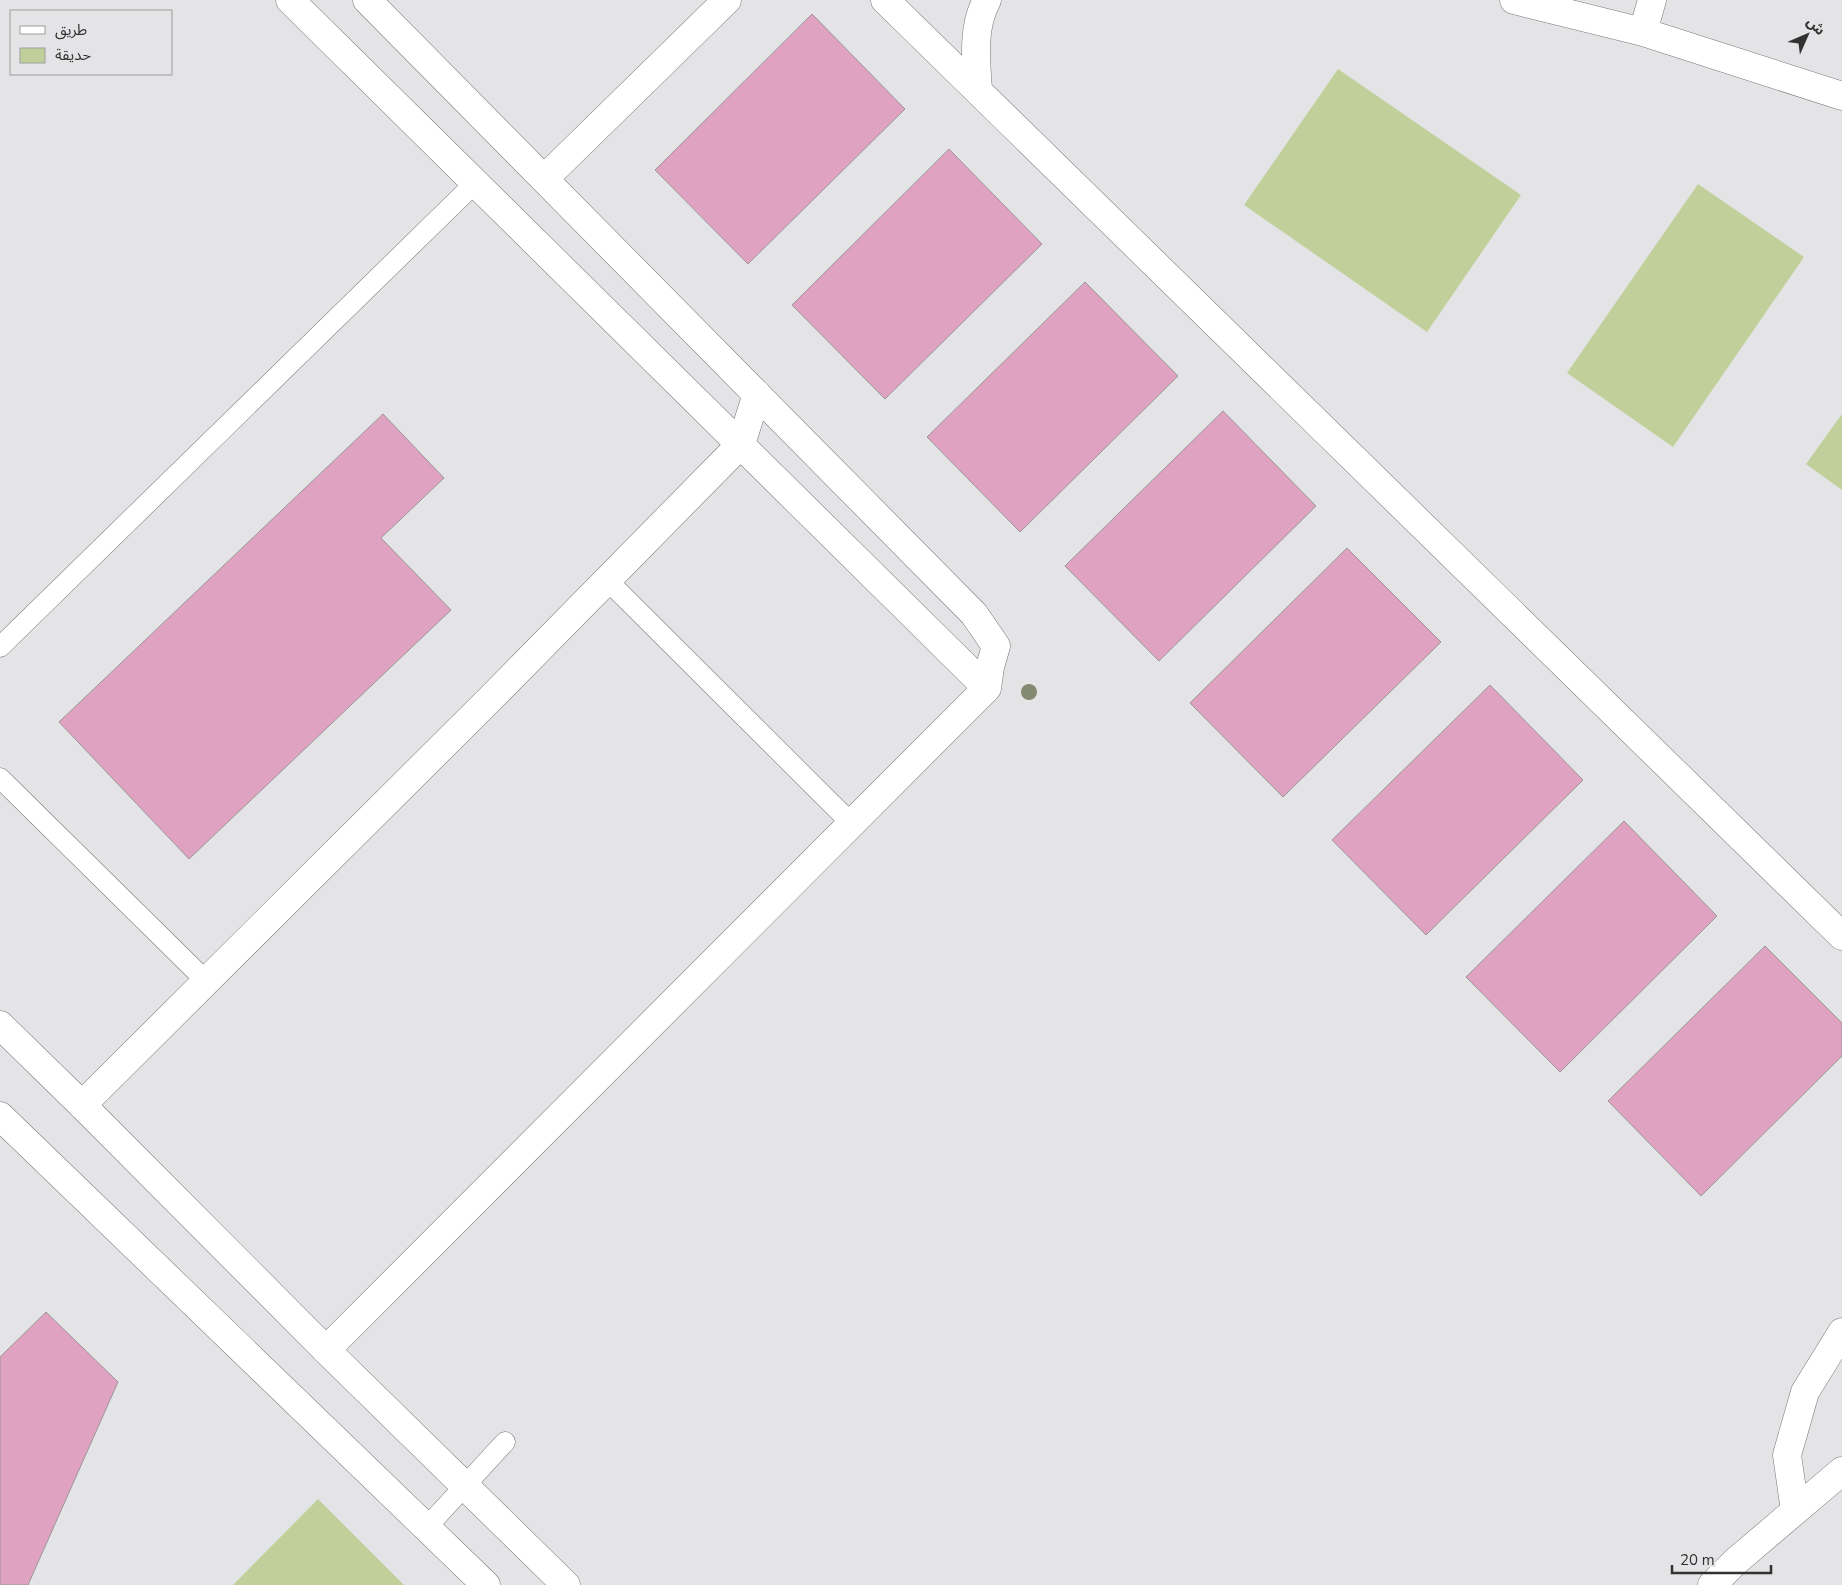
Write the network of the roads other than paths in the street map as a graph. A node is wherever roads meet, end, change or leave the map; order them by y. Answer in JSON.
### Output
{"nodes":[{"id":1,"x":290,"y":0,"type":"edge"},
{"id":2,"x":366,"y":0,"type":"edge"},
{"id":3,"x":727,"y":0,"type":"edge"},
{"id":4,"x":885,"y":0,"type":"edge"},
{"id":5,"x":987,"y":0,"type":"edge"},
{"id":6,"x":1514,"y":0,"type":"edge"},
{"id":7,"x":1652,"y":0,"type":"edge"},
{"id":8,"x":1643,"y":32,"type":"junction"},
{"id":9,"x":978,"y":90,"type":"junction"},
{"id":10,"x":1842,"y":96,"type":"edge"},
{"id":11,"x":544,"y":179,"type":"junction"},
{"id":12,"x":475,"y":183,"type":"junction"},
{"id":13,"x":757,"y":394,"type":"junction"},
{"id":14,"x":740,"y":444,"type":"junction"},
{"id":15,"x":608,"y":580,"type":"junction"},
{"id":16,"x":0,"y":648,"type":"edge"},
{"id":17,"x":987,"y":688,"type":"junction"},
{"id":18,"x":0,"y":778,"type":"edge"},
{"id":19,"x":851,"y":823,"type":"junction"},
{"id":20,"x":1842,"y":936,"type":"edge"},
{"id":21,"x":206,"y":981,"type":"junction"},
{"id":22,"x":0,"y":1025,"type":"edge"},
{"id":23,"x":82,"y":1105,"type":"junction"},
{"id":24,"x":0,"y":1116,"type":"edge"},
{"id":25,"x":1842,"y":1332,"type":"edge"},
{"id":26,"x":326,"y":1350,"type":"junction"},
{"id":27,"x":504,"y":1442,"type":"dead end"},
{"id":28,"x":1842,"y":1471,"type":"edge"},
{"id":29,"x":465,"y":1486,"type":"junction"},
{"id":30,"x":1795,"y":1511,"type":"junction"},
{"id":31,"x":427,"y":1527,"type":"junction"},
{"id":32,"x":486,"y":1585,"type":"edge"},
{"id":33,"x":566,"y":1585,"type":"edge"},
{"id":34,"x":1712,"y":1585,"type":"edge"}],
"edges":[{"from":1,"to":12,"type":"street"},
{"from":2,"to":11,"type":"street"},
{"from":3,"to":11,"type":"street"},
{"from":4,"to":9,"type":"street"},
{"from":5,"to":9,"type":"street"},
{"from":6,"to":8,"type":"street"},
{"from":7,"to":8,"type":"street"},
{"from":8,"to":10,"type":"street"},
{"from":9,"to":20,"type":"street"},
{"from":11,"to":13,"type":"street"},
{"from":12,"to":14,"type":"street"},
{"from":12,"to":16,"type":"lane"},
{"from":13,"to":14,"type":"street"},
{"from":13,"to":17,"type":"street"},
{"from":14,"to":15,"type":"street"},
{"from":14,"to":17,"type":"street"},
{"from":15,"to":19,"type":"lane"},
{"from":15,"to":21,"type":"street"},
{"from":17,"to":19,"type":"street"},
{"from":18,"to":21,"type":"lane"},
{"from":19,"to":26,"type":"street"},
{"from":21,"to":23,"type":"street"},
{"from":22,"to":23,"type":"street"},
{"from":23,"to":26,"type":"street"},
{"from":24,"to":31,"type":"street"},
{"from":25,"to":30,"type":"street"},
{"from":26,"to":29,"type":"street"},
{"from":27,"to":29,"type":"lane"},
{"from":28,"to":30,"type":"street"},
{"from":29,"to":31,"type":"lane"},
{"from":29,"to":33,"type":"street"},
{"from":30,"to":34,"type":"street"},
{"from":31,"to":32,"type":"street"}]}
